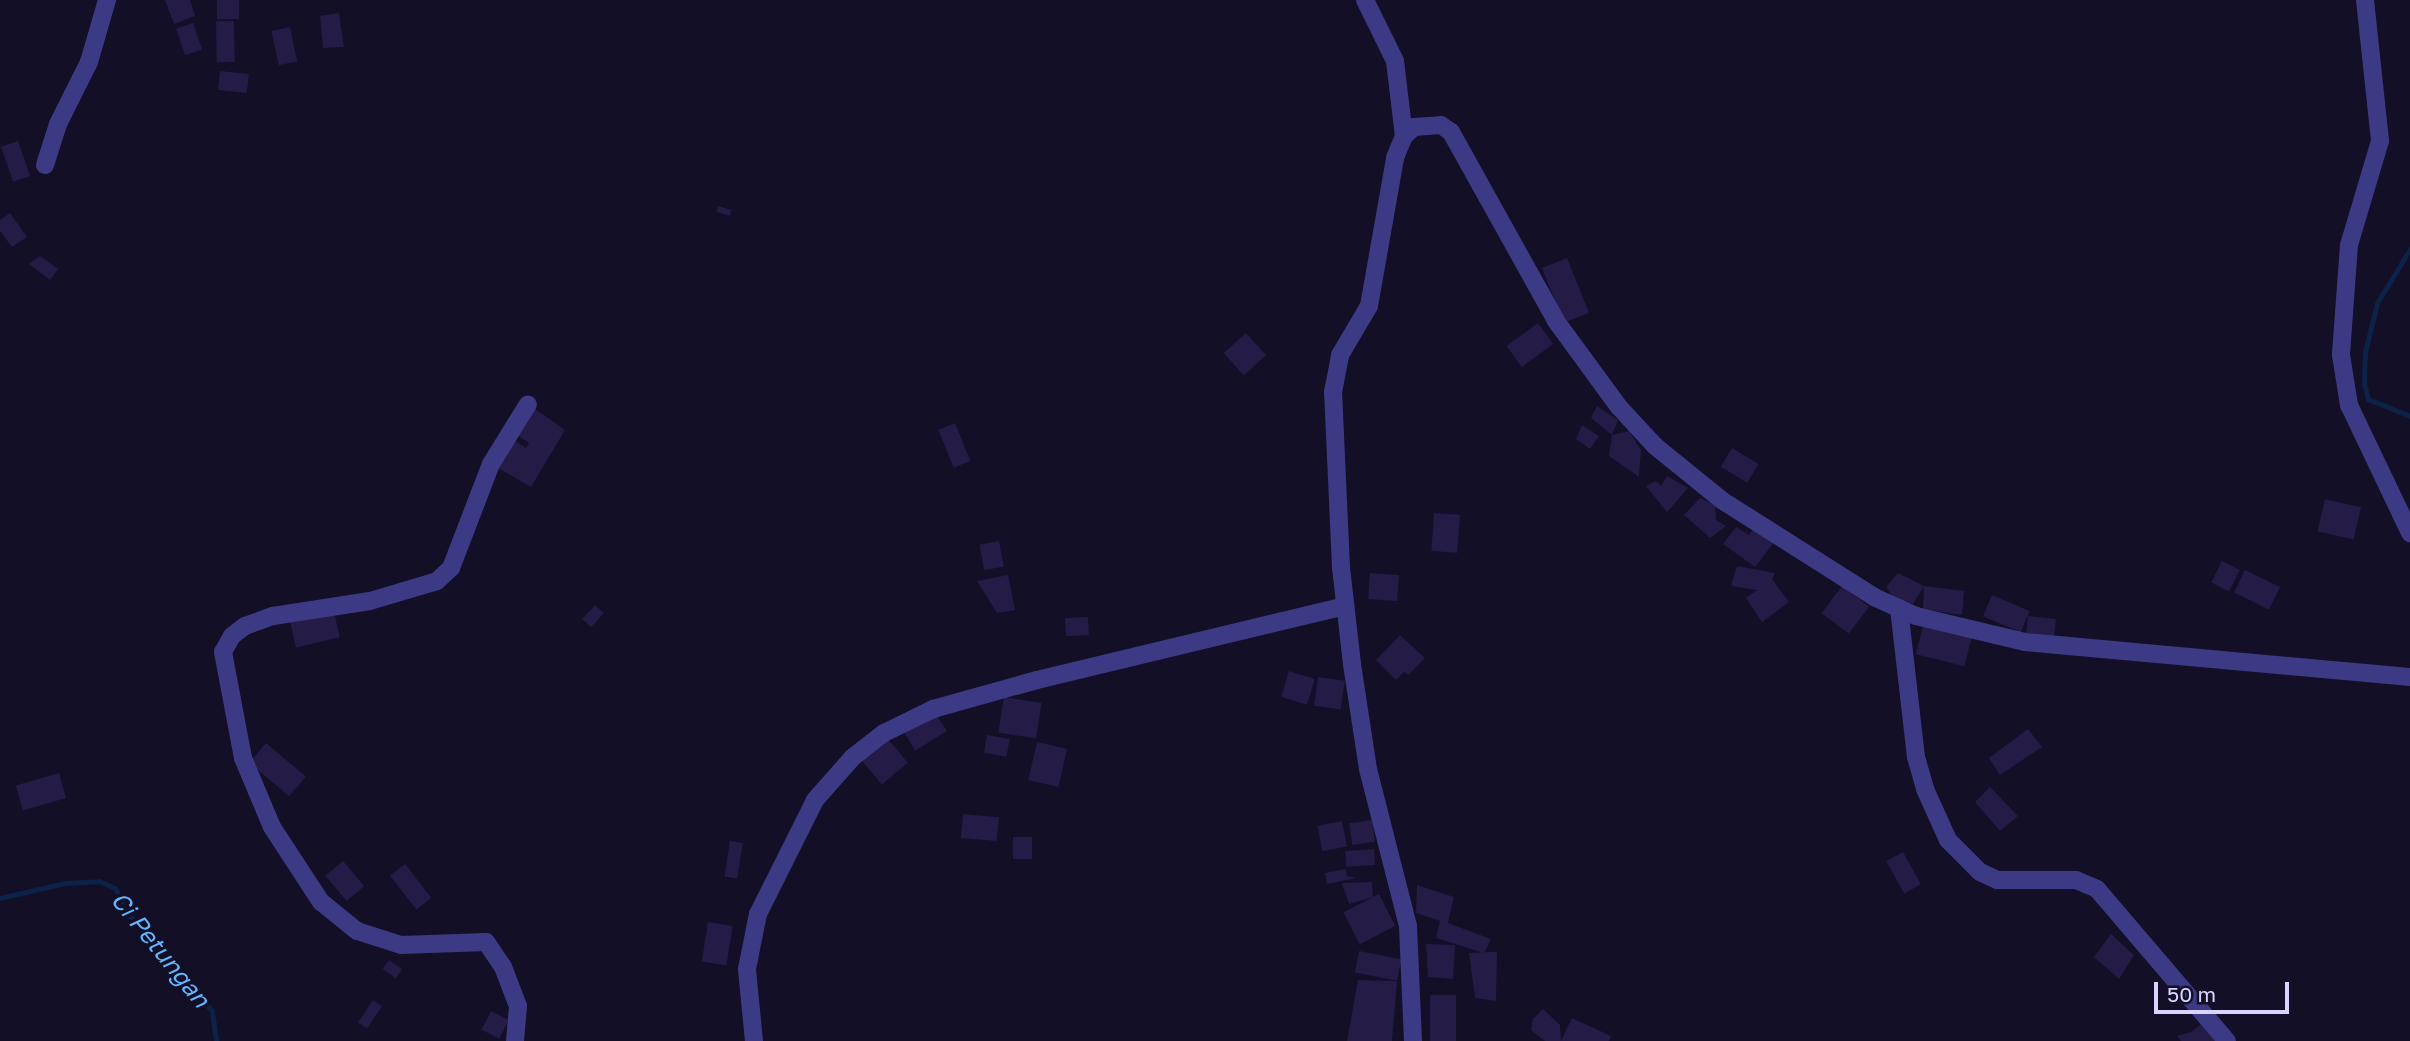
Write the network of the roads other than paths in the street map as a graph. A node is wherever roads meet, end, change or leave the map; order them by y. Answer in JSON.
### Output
{"nodes":[{"id":1,"x":107,"y":0,"type":"edge"},
{"id":2,"x":1365,"y":0,"type":"edge"},
{"id":3,"x":2364,"y":0,"type":"edge"},
{"id":4,"x":1404,"y":136,"type":"junction"},
{"id":5,"x":45,"y":165,"type":"dead end"},
{"id":6,"x":528,"y":404,"type":"dead end"},
{"id":7,"x":2410,"y":533,"type":"edge"},
{"id":8,"x":1345,"y":606,"type":"junction"},
{"id":9,"x":1899,"y":608,"type":"junction"},
{"id":10,"x":2410,"y":677,"type":"edge"},
{"id":11,"x":515,"y":1041,"type":"edge"},
{"id":12,"x":754,"y":1041,"type":"edge"},
{"id":13,"x":1413,"y":1041,"type":"edge"},
{"id":14,"x":2227,"y":1041,"type":"edge"}],
"edges":[{"from":1,"to":5,"type":"street"},
{"from":2,"to":4,"type":"street"},
{"from":3,"to":7,"type":"street"},
{"from":4,"to":8,"type":"street"},
{"from":4,"to":9,"type":"street"},
{"from":6,"to":11,"type":"street"},
{"from":8,"to":12,"type":"street"},
{"from":8,"to":13,"type":"street"},
{"from":9,"to":10,"type":"street"},
{"from":9,"to":14,"type":"street"}]}
